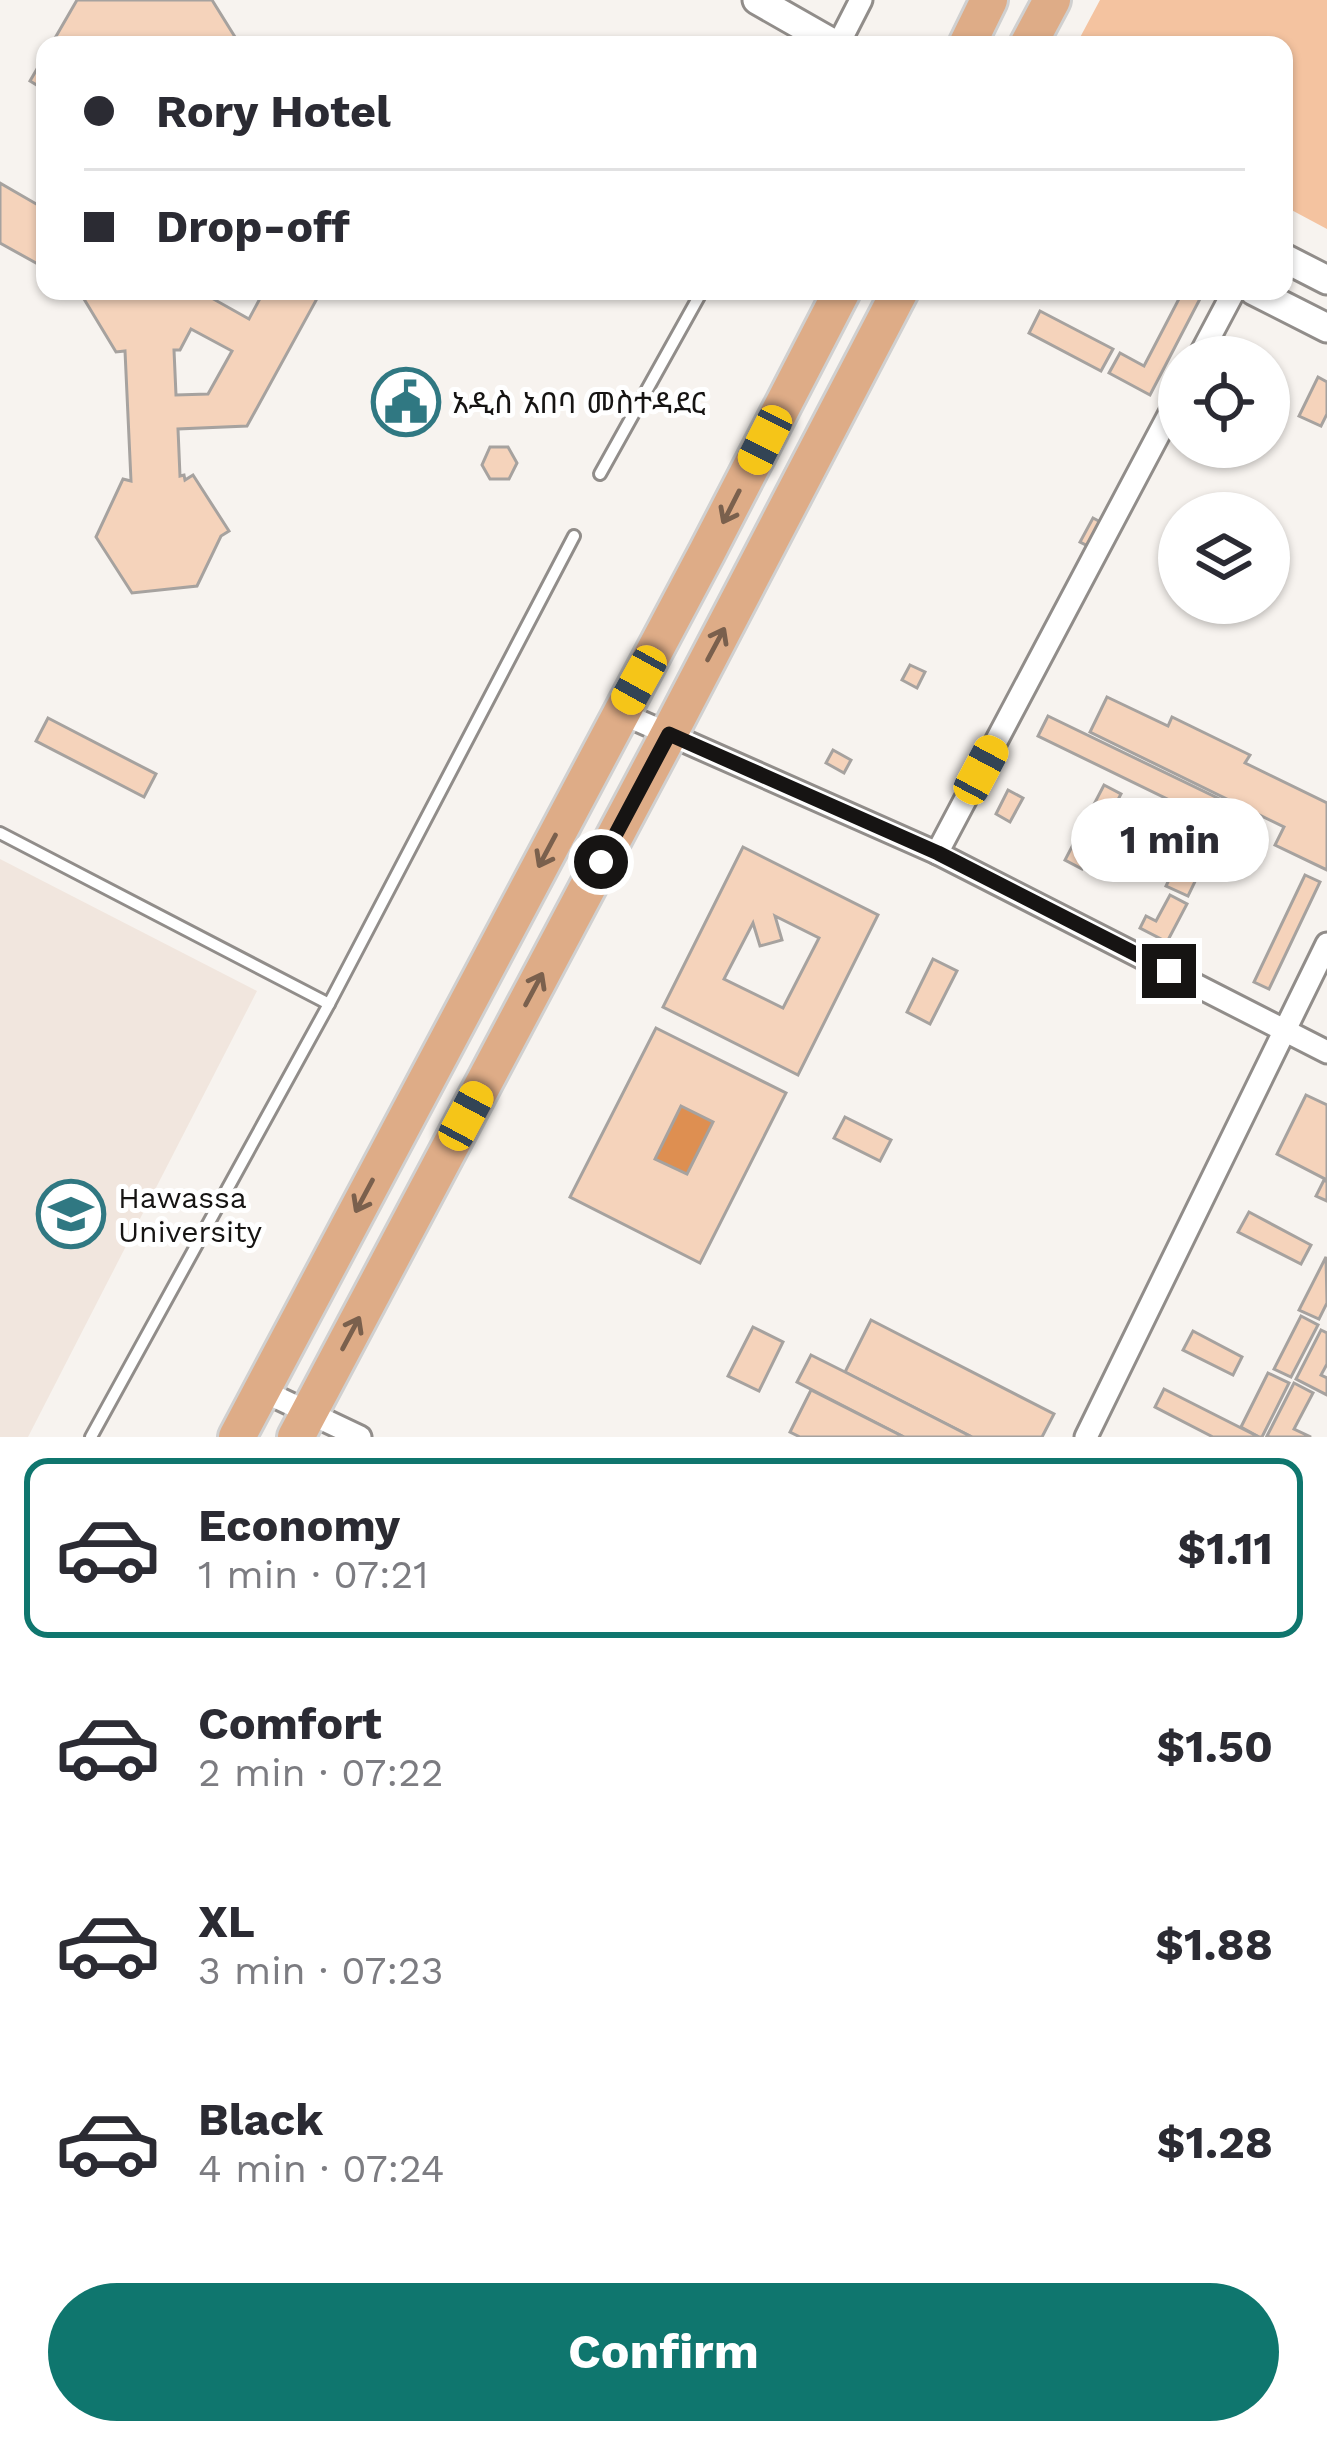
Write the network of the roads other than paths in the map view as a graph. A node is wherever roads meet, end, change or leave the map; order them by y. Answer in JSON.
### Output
{"nodes":[{"id":1,"x":757,"y":0,"type":"edge"},
{"id":2,"x":861,"y":0,"type":"edge"},
{"id":3,"x":989,"y":0,"type":"edge"},
{"id":4,"x":1052,"y":0,"type":"edge"},
{"id":5,"x":821,"y":36,"type":"edge"},
{"id":6,"x":842,"y":36,"type":"edge"},
{"id":7,"x":971,"y":36,"type":"edge"},
{"id":8,"x":1033,"y":36,"type":"edge"},
{"id":9,"x":1293,"y":263,"type":"edge"},
{"id":10,"x":1327,"y":280,"type":"edge"},
{"id":11,"x":697,"y":300,"type":"edge"},
{"id":12,"x":837,"y":300,"type":"edge"},
{"id":13,"x":895,"y":300,"type":"edge"},
{"id":14,"x":1229,"y":300,"type":"edge"},
{"id":15,"x":1271,"y":300,"type":"edge"},
{"id":16,"x":1327,"y":328,"type":"edge"},
{"id":17,"x":1210,"y":336,"type":"edge"},
{"id":18,"x":1158,"y":436,"type":"edge"},
{"id":19,"x":600,"y":474,"type":"dead end"},
{"id":20,"x":574,"y":536,"type":"dead end"},
{"id":21,"x":620,"y":713,"type":"junction"},
{"id":22,"x":669,"y":734,"type":"junction"},
{"id":23,"x":0,"y":833,"type":"edge"},
{"id":24,"x":938,"y":853,"type":"junction"},
{"id":25,"x":1327,"y":944,"type":"edge"},
{"id":26,"x":328,"y":1004,"type":"junction"},
{"id":27,"x":1284,"y":1031,"type":"junction"},
{"id":28,"x":1327,"y":1052,"type":"edge"},
{"id":29,"x":261,"y":1390,"type":"junction"},
{"id":30,"x":302,"y":1425,"type":"edge"},
{"id":31,"x":91,"y":1437,"type":"edge"},
{"id":32,"x":237,"y":1437,"type":"edge"},
{"id":33,"x":360,"y":1437,"type":"edge"},
{"id":34,"x":1086,"y":1437,"type":"edge"}],
"edges":[{"from":1,"to":5,"type":"street"},
{"from":2,"to":6,"type":"street"},
{"from":3,"to":7,"type":"highway"},
{"from":4,"to":8,"type":"highway"},
{"from":9,"to":10,"type":"street"},
{"from":11,"to":19,"type":"lane"},
{"from":12,"to":21,"type":"highway","one_way":true},
{"from":22,"to":13,"type":"highway","one_way":true},
{"from":14,"to":17,"type":"street"},
{"from":15,"to":16,"type":"street"},
{"from":18,"to":24,"type":"street"},
{"from":20,"to":26,"type":"lane"},
{"from":21,"to":22,"type":"street"},
{"from":21,"to":29,"type":"highway","one_way":true},
{"from":22,"to":24,"type":"street"},
{"from":30,"to":22,"type":"highway","one_way":true},
{"from":23,"to":26,"type":"lane"},
{"from":24,"to":27,"type":"street"},
{"from":25,"to":27,"type":"street"},
{"from":26,"to":31,"type":"lane"},
{"from":27,"to":28,"type":"street"},
{"from":27,"to":34,"type":"street"},
{"from":29,"to":30,"type":"street"},
{"from":29,"to":32,"type":"highway"},
{"from":30,"to":33,"type":"street"}]}
